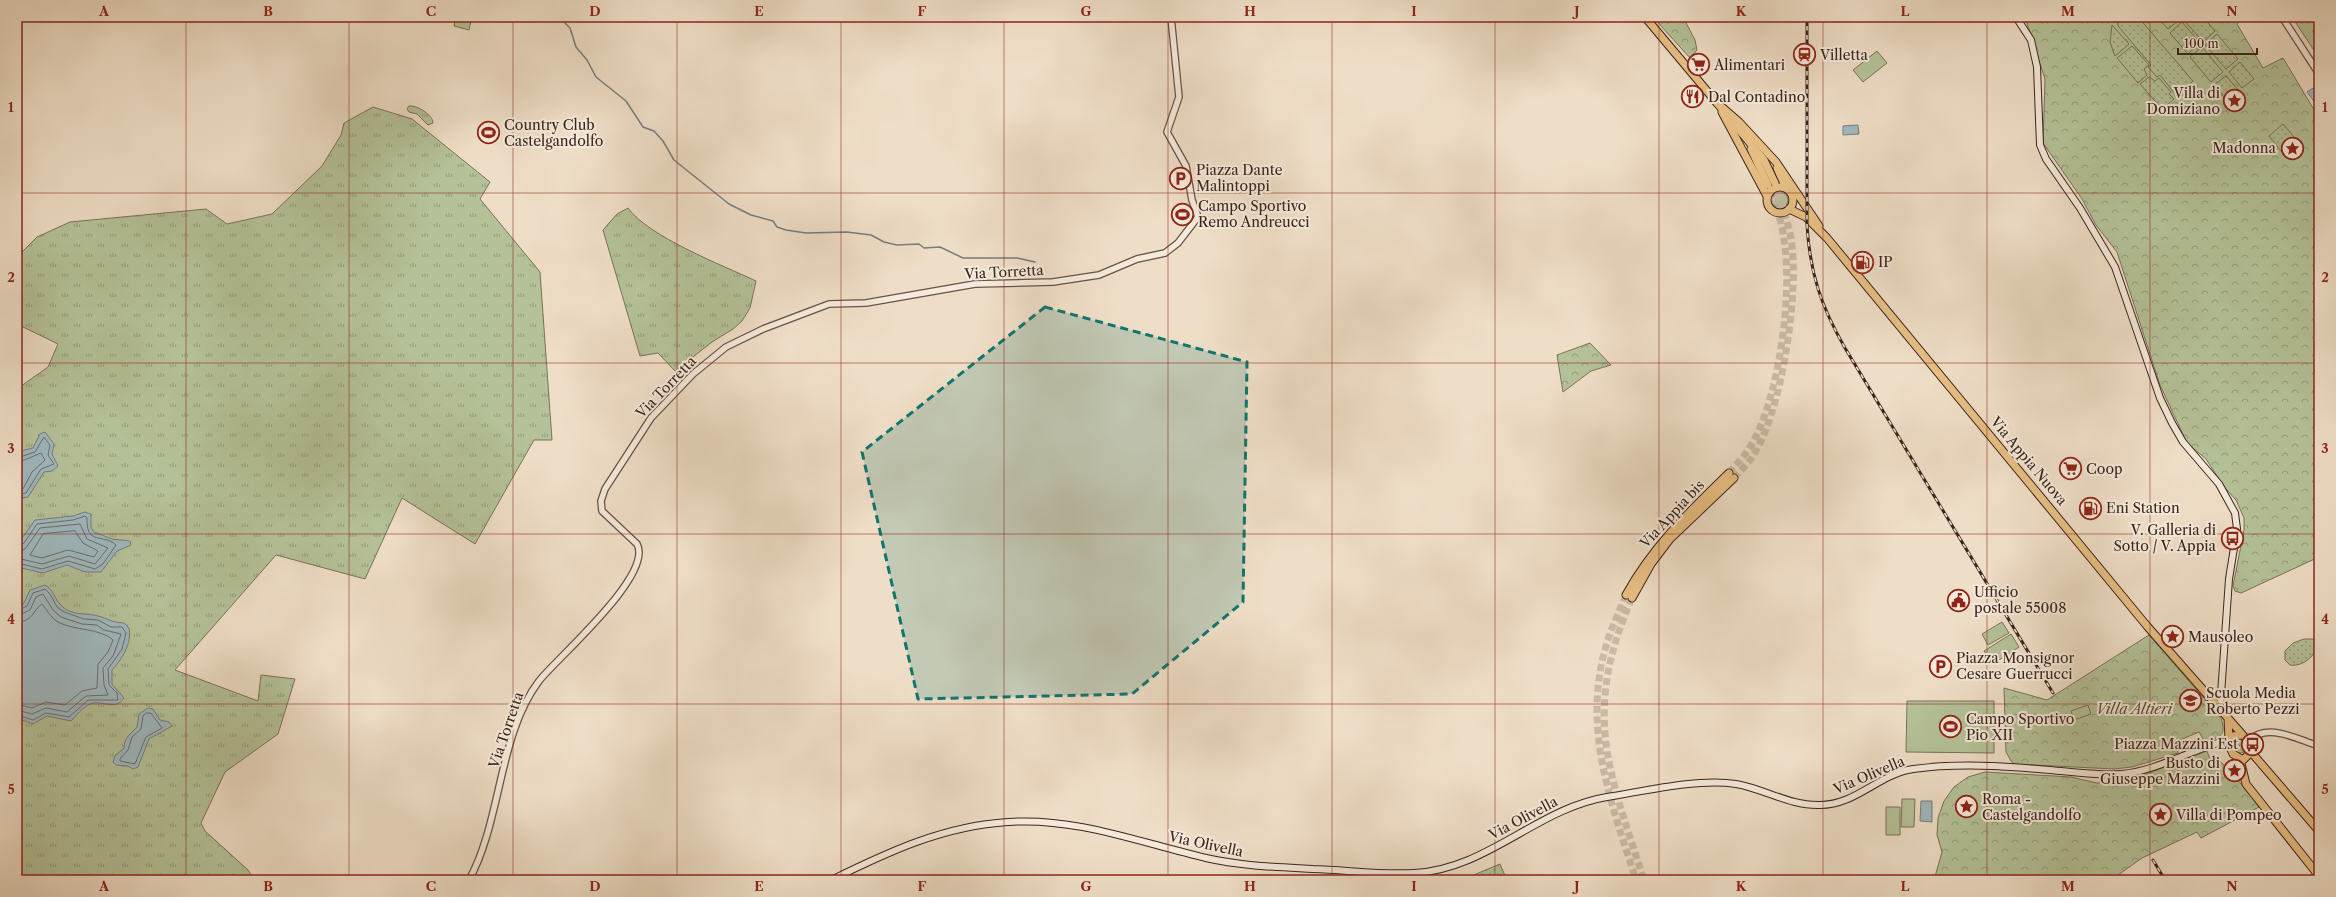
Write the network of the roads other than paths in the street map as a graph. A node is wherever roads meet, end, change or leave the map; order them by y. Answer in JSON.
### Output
{"nodes":[{"id":1,"x":1171,"y":17,"type":"edge"},
{"id":2,"x":1644,"y":17,"type":"edge"},
{"id":3,"x":2016,"y":17,"type":"edge"},
{"id":4,"x":2282,"y":17,"type":"edge"},
{"id":5,"x":2319,"y":74,"type":"edge"},
{"id":6,"x":1717,"y":103,"type":"junction"},
{"id":7,"x":1768,"y":153,"type":"junction"},
{"id":8,"x":1772,"y":184,"type":"tunnel mouth"},
{"id":9,"x":1788,"y":190,"type":"junction"},
{"id":10,"x":1767,"y":196,"type":"junction"},
{"id":11,"x":1802,"y":199,"type":"junction"},
{"id":12,"x":1789,"y":209,"type":"junction"},
{"id":13,"x":1827,"y":238,"type":"junction"},
{"id":14,"x":1731,"y":476,"type":"tunnel mouth"},
{"id":15,"x":1629,"y":596,"type":"tunnel mouth"},
{"id":16,"x":2220,"y":709,"type":"junction"},
{"id":17,"x":2228,"y":717,"type":"junction"},
{"id":18,"x":2241,"y":735,"type":"junction"},
{"id":19,"x":2248,"y":741,"type":"junction"},
{"id":20,"x":2229,"y":742,"type":"junction"},
{"id":21,"x":2319,"y":746,"type":"edge"},
{"id":22,"x":2251,"y":752,"type":"junction"},
{"id":23,"x":2240,"y":759,"type":"junction"},
{"id":24,"x":2319,"y":831,"type":"edge"},
{"id":25,"x":469,"y":880,"type":"edge"},
{"id":26,"x":831,"y":880,"type":"edge"},
{"id":27,"x":2314,"y":880,"type":"edge"}],
"edges":[{"from":1,"to":25,"type":"street","name":"Via Torretta"},
{"from":2,"to":6,"type":"main road","name":"Via Appia Nuova"},
{"from":3,"to":16,"type":"main road"},
{"from":4,"to":5,"type":"street"},
{"from":6,"to":7,"type":"main road","name":"Via Appia Nuova"},
{"from":6,"to":8,"type":"main road"},
{"from":6,"to":10,"type":"main road","name":"Via Appia Nuova"},
{"from":7,"to":9,"type":"main road"},
{"from":7,"to":11,"type":"main road","name":"Via Appia Nuova"},
{"from":9,"to":10,"type":"main road"},
{"from":9,"to":11,"type":"main road"},
{"from":9,"to":12,"type":"main road"},
{"from":10,"to":12,"type":"main road"},
{"from":11,"to":13,"type":"main road","name":"Via Appia Nuova"},
{"from":12,"to":13,"type":"main road","name":"Via Appia Nuova"},
{"from":13,"to":16,"type":"main road","name":"Via Appia Nuova"},
{"from":14,"to":15,"type":"main road","name":"Via Appia bis"},
{"from":16,"to":17,"type":"main road","name":"Via Appia Nuova"},
{"from":17,"to":18,"type":"main road","name":"Via Appia Nuova"},
{"from":17,"to":20,"type":"main road"},
{"from":18,"to":19,"type":"main road"},
{"from":18,"to":20,"type":"main road"},
{"from":19,"to":21,"type":"street"},
{"from":19,"to":22,"type":"main road"},
{"from":20,"to":23,"type":"main road"},
{"from":20,"to":26,"type":"main road","name":"Via Olivella"},
{"from":22,"to":23,"type":"main road"},
{"from":22,"to":24,"type":"main road"},
{"from":23,"to":27,"type":"main road"}]}
